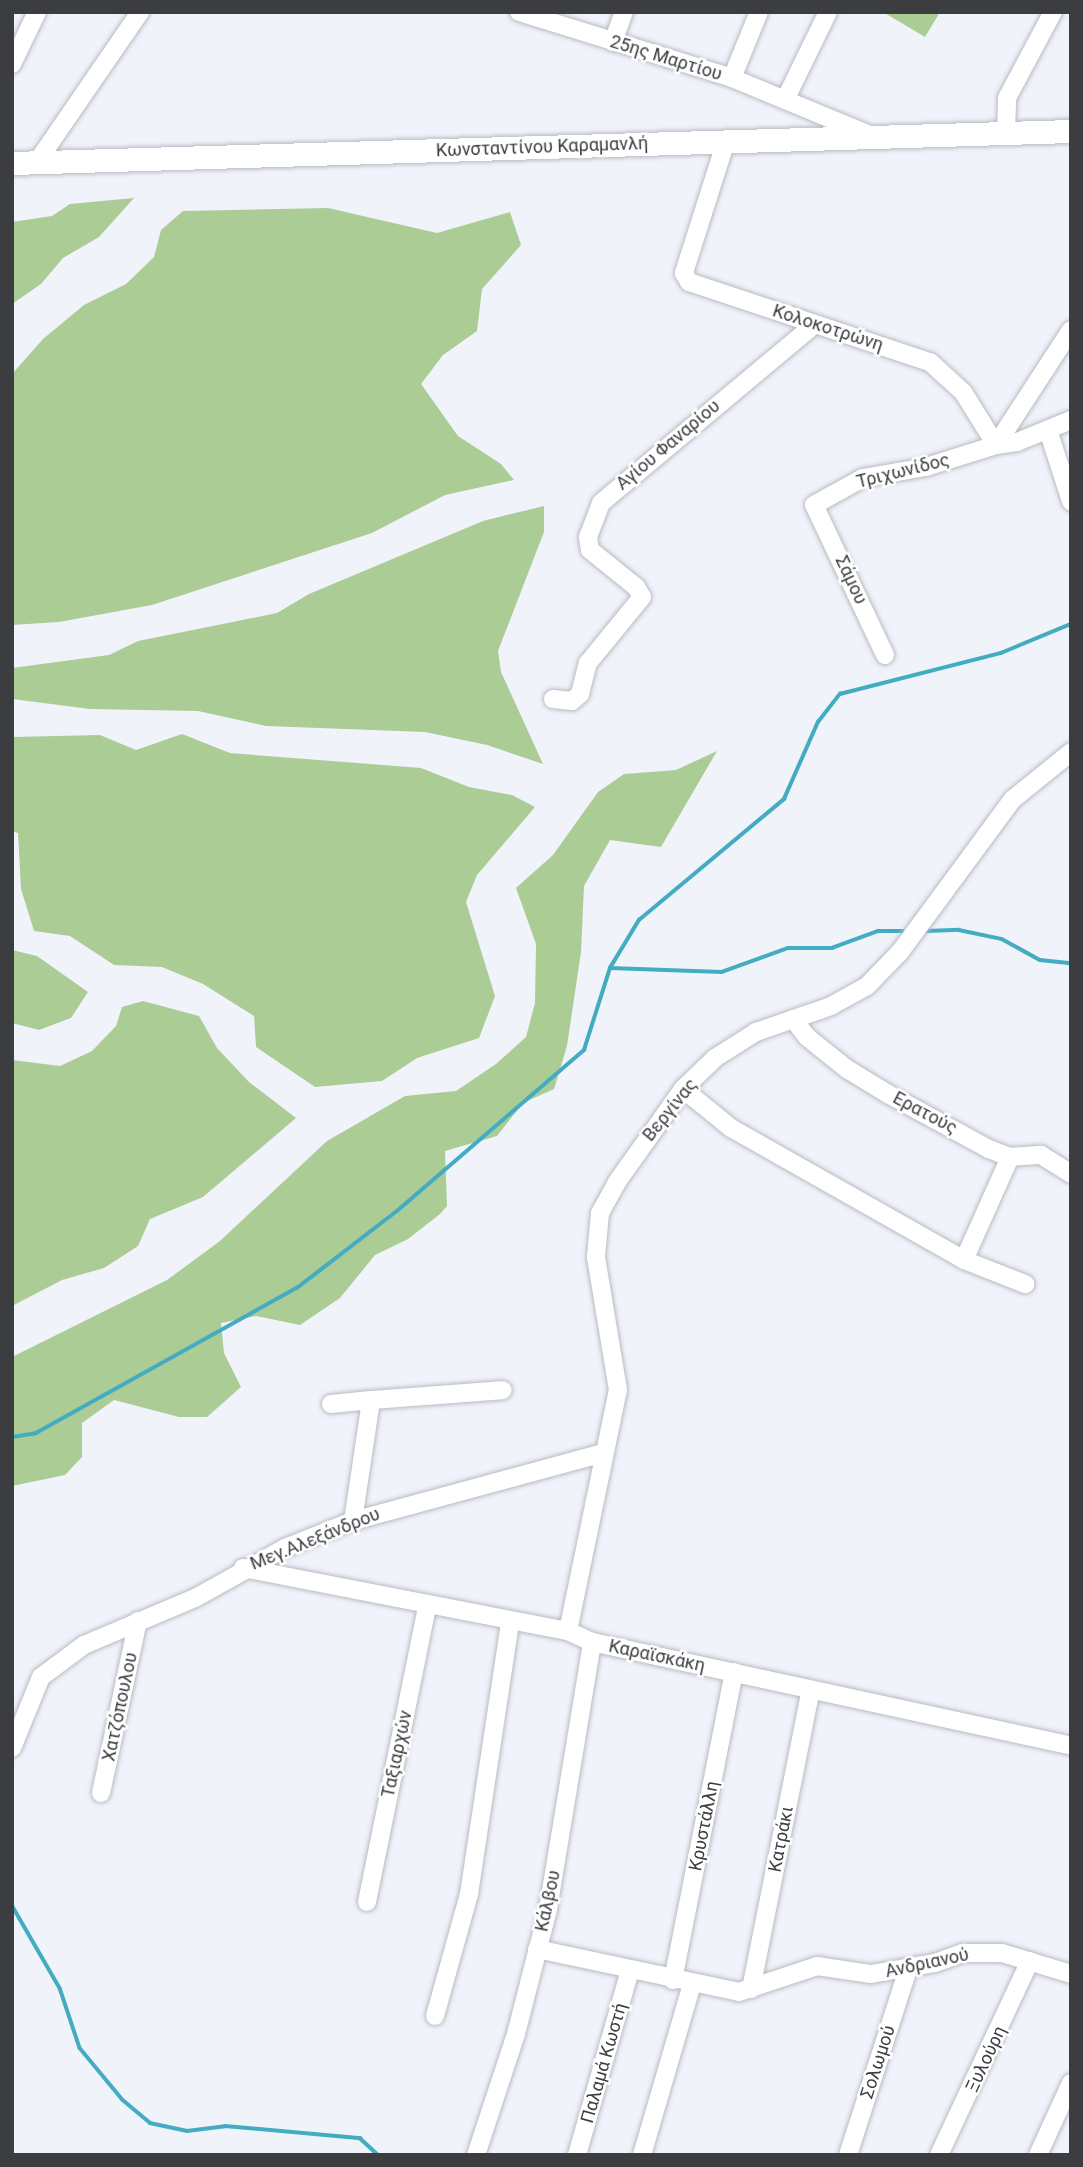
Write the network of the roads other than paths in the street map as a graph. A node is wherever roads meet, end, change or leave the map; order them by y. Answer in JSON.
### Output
{"nodes":[{"id":1,"x":37,"y":12,"type":"edge"},
{"id":2,"x":140,"y":12,"type":"edge"},
{"id":3,"x":519,"y":12,"type":"edge"},
{"id":4,"x":624,"y":12,"type":"edge"},
{"id":5,"x":759,"y":12,"type":"edge"},
{"id":6,"x":828,"y":12,"type":"edge"},
{"id":7,"x":1053,"y":12,"type":"edge"},
{"id":8,"x":612,"y":42,"type":"junction"},
{"id":9,"x":12,"y":64,"type":"edge"},
{"id":10,"x":732,"y":78,"type":"junction"},
{"id":11,"x":786,"y":98,"type":"junction"},
{"id":12,"x":812,"y":109,"type":"junction"},
{"id":13,"x":1071,"y":131,"type":"edge"},
{"id":14,"x":1006,"y":132,"type":"junction"},
{"id":15,"x":872,"y":136,"type":"junction"},
{"id":16,"x":821,"y":138,"type":"junction"},
{"id":17,"x":726,"y":141,"type":"junction"},
{"id":18,"x":37,"y":162,"type":"junction"},
{"id":19,"x":12,"y":163,"type":"edge"},
{"id":20,"x":814,"y":325,"type":"junction"},
{"id":21,"x":1071,"y":330,"type":"edge"},
{"id":22,"x":1071,"y":420,"type":"edge"},
{"id":23,"x":1048,"y":430,"type":"junction"},
{"id":24,"x":996,"y":445,"type":"junction"},
{"id":25,"x":1071,"y":501,"type":"edge"},
{"id":26,"x":814,"y":505,"type":"joint"},
{"id":27,"x":885,"y":655,"type":"dead end"},
{"id":28,"x":553,"y":699,"type":"dead end"},
{"id":29,"x":1071,"y":752,"type":"edge"},
{"id":30,"x":793,"y":1019,"type":"junction"},
{"id":31,"x":683,"y":1089,"type":"junction"},
{"id":32,"x":1010,"y":1157,"type":"junction"},
{"id":33,"x":1071,"y":1174,"type":"edge"},
{"id":34,"x":964,"y":1260,"type":"junction"},
{"id":35,"x":1025,"y":1284,"type":"dead end"},
{"id":36,"x":503,"y":1390,"type":"dead end"},
{"id":37,"x":371,"y":1400,"type":"junction"},
{"id":38,"x":331,"y":1404,"type":"dead end"},
{"id":39,"x":604,"y":1453,"type":"junction"},
{"id":40,"x":353,"y":1521,"type":"junction"},
{"id":41,"x":243,"y":1569,"type":"junction"},
{"id":42,"x":428,"y":1607,"type":"junction"},
{"id":43,"x":138,"y":1620,"type":"junction"},
{"id":44,"x":510,"y":1622,"type":"junction"},
{"id":45,"x":568,"y":1631,"type":"junction"},
{"id":46,"x":592,"y":1642,"type":"junction"},
{"id":47,"x":734,"y":1672,"type":"junction"},
{"id":48,"x":811,"y":1690,"type":"junction"},
{"id":49,"x":1071,"y":1746,"type":"edge"},
{"id":50,"x":12,"y":1748,"type":"edge"},
{"id":51,"x":101,"y":1793,"type":"dead end"},
{"id":52,"x":367,"y":1902,"type":"dead end"},
{"id":53,"x":537,"y":1949,"type":"junction"},
{"id":54,"x":1030,"y":1961,"type":"junction"},
{"id":55,"x":908,"y":1969,"type":"junction"},
{"id":56,"x":630,"y":1970,"type":"junction"},
{"id":57,"x":1071,"y":1975,"type":"edge"},
{"id":58,"x":673,"y":1980,"type":"junction"},
{"id":59,"x":692,"y":1984,"type":"junction"},
{"id":60,"x":751,"y":1989,"type":"junction"},
{"id":61,"x":435,"y":2016,"type":"dead end"},
{"id":62,"x":1071,"y":2082,"type":"edge"},
{"id":63,"x":476,"y":2155,"type":"edge"},
{"id":64,"x":577,"y":2155,"type":"edge"},
{"id":65,"x":642,"y":2155,"type":"edge"},
{"id":66,"x":848,"y":2155,"type":"edge"},
{"id":67,"x":939,"y":2155,"type":"edge"},
{"id":68,"x":1038,"y":2155,"type":"edge"}],
"edges":[{"from":1,"to":9,"type":"street"},
{"from":2,"to":18,"type":"street"},
{"from":3,"to":8,"type":"street","name":"25ης Μαρτίου"},
{"from":4,"to":8,"type":"street"},
{"from":5,"to":10,"type":"street"},
{"from":6,"to":11,"type":"street"},
{"from":7,"to":14,"type":"street"},
{"from":8,"to":10,"type":"street","name":"25ης Μαρτίου"},
{"from":10,"to":11,"type":"street","name":"25ης Μαρτίου"},
{"from":11,"to":12,"type":"street","name":"25ης Μαρτίου"},
{"from":12,"to":15,"type":"street","name":"25ης Μαρτίου"},
{"from":12,"to":16,"type":"street"},
{"from":13,"to":14,"type":"main road","name":"Κωνσταντίνου Καραμανλή"},
{"from":14,"to":15,"type":"main road","name":"Κωνσταντίνου Καραμανλή"},
{"from":15,"to":16,"type":"main road","name":"Κωνσταντίνου Καραμανλή"},
{"from":16,"to":17,"type":"main road","name":"Κωνσταντίνου Καραμανλή"},
{"from":17,"to":18,"type":"main road","name":"Κωνσταντίνου Καραμανλή"},
{"from":17,"to":20,"type":"street","name":"Κολοκοτρώνη"},
{"from":18,"to":19,"type":"main road","name":"Κωνσταντίνου Καραμανλή"},
{"from":20,"to":24,"type":"street","name":"Κολοκοτρώνη"},
{"from":20,"to":28,"type":"street","name":"Αγίου Φαναρίου"},
{"from":21,"to":24,"type":"street"},
{"from":22,"to":23,"type":"street"},
{"from":23,"to":24,"type":"street"},
{"from":23,"to":25,"type":"street"},
{"from":24,"to":26,"type":"street","name":"Τριχωνίδος"},
{"from":26,"to":27,"type":"street","name":"Σάμου"},
{"from":29,"to":30,"type":"street","name":"Βεργίνας"},
{"from":30,"to":31,"type":"street","name":"Βεργίνας"},
{"from":30,"to":32,"type":"street","name":"Ερατούς"},
{"from":31,"to":34,"type":"street"},
{"from":31,"to":39,"type":"street","name":"Βεργίνας"},
{"from":32,"to":33,"type":"street","name":"Ερατούς"},
{"from":32,"to":34,"type":"street"},
{"from":34,"to":35,"type":"street"},
{"from":36,"to":37,"type":"street"},
{"from":37,"to":38,"type":"street"},
{"from":37,"to":40,"type":"street"},
{"from":39,"to":40,"type":"street","name":"Μεγ.Αλεξάνδρου"},
{"from":39,"to":45,"type":"street","name":"Βεργίνας"},
{"from":40,"to":41,"type":"street","name":"Μεγ.Αλεξάνδρου"},
{"from":41,"to":42,"type":"street","name":"Καραϊσκάκη"},
{"from":41,"to":43,"type":"street","name":"Μεγ.Αλεξάνδρου"},
{"from":42,"to":44,"type":"street","name":"Καραϊσκάκη"},
{"from":42,"to":52,"type":"street","name":"Ταξιαρχών"},
{"from":43,"to":50,"type":"street","name":"Μεγ.Αλεξάνδρου"},
{"from":43,"to":51,"type":"street","name":"Χατζόπουλου"},
{"from":44,"to":45,"type":"street","name":"Καραϊσκάκη"},
{"from":44,"to":61,"type":"street"},
{"from":45,"to":46,"type":"street","name":"Καραϊσκάκη"},
{"from":46,"to":47,"type":"street","name":"Καραϊσκάκη"},
{"from":46,"to":53,"type":"street","name":"Κάλβου"},
{"from":47,"to":48,"type":"street","name":"Καραϊσκάκη"},
{"from":47,"to":58,"type":"street","name":"Κρυστάλλη"},
{"from":48,"to":49,"type":"street","name":"Καραϊσκάκη"},
{"from":48,"to":60,"type":"street","name":"Κατράκι"},
{"from":53,"to":56,"type":"street","name":"Ανδριανού"},
{"from":53,"to":63,"type":"street","name":"Κάλβου"},
{"from":54,"to":55,"type":"street","name":"Ανδριανού"},
{"from":54,"to":57,"type":"street","name":"Ανδριανού"},
{"from":54,"to":67,"type":"street","name":"Ξυλούρη"},
{"from":55,"to":60,"type":"street","name":"Ανδριανού"},
{"from":55,"to":66,"type":"street","name":"Σολωμού"},
{"from":56,"to":58,"type":"street","name":"Ανδριανού"},
{"from":56,"to":64,"type":"street","name":"Παλαμά Κωστή"},
{"from":58,"to":59,"type":"street","name":"Ανδριανού"},
{"from":59,"to":60,"type":"street","name":"Ανδριανού"},
{"from":59,"to":65,"type":"street"},
{"from":62,"to":68,"type":"street"}]}
